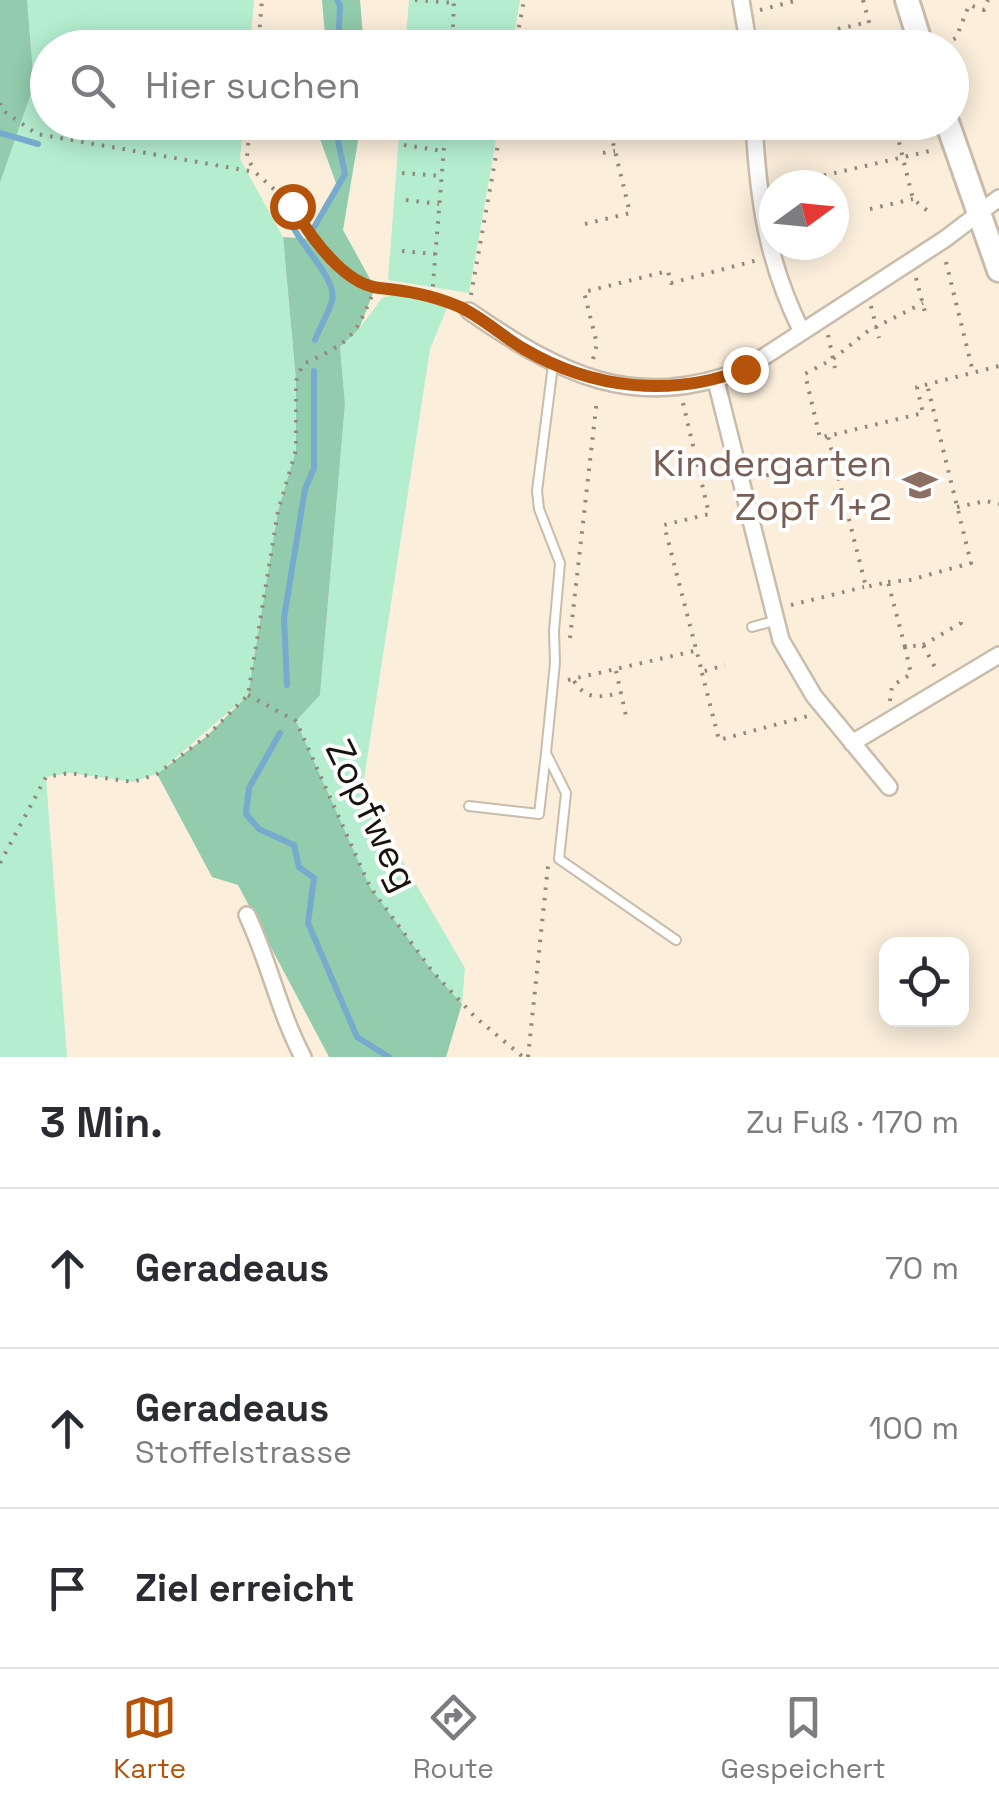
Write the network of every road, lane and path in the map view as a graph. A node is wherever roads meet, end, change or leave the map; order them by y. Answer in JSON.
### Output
{"nodes":[{"id":1,"x":262,"y":0,"type":"edge"},
{"id":2,"x":415,"y":0,"type":"edge"},
{"id":3,"x":524,"y":0,"type":"edge"},
{"id":4,"x":799,"y":0,"type":"edge"},
{"id":5,"x":863,"y":0,"type":"edge"},
{"id":6,"x":907,"y":0,"type":"edge"},
{"id":7,"x":988,"y":0,"type":"edge"},
{"id":8,"x":454,"y":2,"type":"edge"},
{"id":9,"x":742,"y":7,"type":"edge"},
{"id":10,"x":869,"y":22,"type":"junction"},
{"id":11,"x":260,"y":30,"type":"edge"},
{"id":12,"x":453,"y":30,"type":"edge"},
{"id":13,"x":518,"y":30,"type":"edge"},
{"id":14,"x":838,"y":30,"type":"dead end"},
{"id":15,"x":871,"y":30,"type":"edge"},
{"id":16,"x":922,"y":30,"type":"edge"},
{"id":17,"x":959,"y":30,"type":"edge"},
{"id":18,"x":0,"y":103,"type":"edge"},
{"id":19,"x":30,"y":129,"type":"edge"},
{"id":20,"x":71,"y":140,"type":"edge"},
{"id":21,"x":248,"y":140,"type":"edge"},
{"id":22,"x":444,"y":140,"type":"edge"},
{"id":23,"x":499,"y":140,"type":"edge"},
{"id":24,"x":612,"y":140,"type":"edge"},
{"id":25,"x":755,"y":140,"type":"edge"},
{"id":26,"x":898,"y":140,"type":"edge"},
{"id":27,"x":953,"y":140,"type":"edge"},
{"id":28,"x":404,"y":145,"type":"dead end"},
{"id":29,"x":938,"y":149,"type":"dead end"},
{"id":30,"x":615,"y":150,"type":"junction"},
{"id":31,"x":443,"y":151,"type":"junction"},
{"id":32,"x":603,"y":153,"type":"dead end"},
{"id":33,"x":902,"y":158,"type":"junction"},
{"id":34,"x":849,"y":170,"type":"edge"},
{"id":35,"x":254,"y":172,"type":"junction"},
{"id":36,"x":402,"y":173,"type":"dead end"},
{"id":37,"x":442,"y":176,"type":"junction"},
{"id":38,"x":759,"y":196,"type":"edge"},
{"id":39,"x":999,"y":198,"type":"edge"},
{"id":40,"x":913,"y":199,"type":"junction"},
{"id":41,"x":406,"y":200,"type":"dead end"},
{"id":42,"x":439,"y":204,"type":"junction"},
{"id":43,"x":870,"y":209,"type":"dead end"},
{"id":44,"x":928,"y":212,"type":"dead end"},
{"id":45,"x":977,"y":214,"type":"junction"},
{"id":46,"x":585,"y":224,"type":"dead end"},
{"id":47,"x":402,"y":250,"type":"dead end"},
{"id":48,"x":435,"y":254,"type":"junction"},
{"id":49,"x":759,"y":260,"type":"edge"},
{"id":50,"x":773,"y":260,"type":"edge"},
{"id":51,"x":946,"y":262,"type":"dead end"},
{"id":52,"x":999,"y":270,"type":"edge"},
{"id":53,"x":916,"y":278,"type":"dead end"},
{"id":54,"x":375,"y":288,"type":"junction"},
{"id":55,"x":432,"y":297,"type":"junction"},
{"id":56,"x":922,"y":303,"type":"junction"},
{"id":57,"x":871,"y":306,"type":"dead end"},
{"id":58,"x":468,"y":311,"type":"junction"},
{"id":59,"x":926,"y":316,"type":"dead end"},
{"id":60,"x":876,"y":327,"type":"junction"},
{"id":61,"x":802,"y":332,"type":"junction"},
{"id":62,"x":828,"y":336,"type":"dead end"},
{"id":63,"x":879,"y":338,"type":"dead end"},
{"id":64,"x":833,"y":359,"type":"junction"},
{"id":65,"x":553,"y":365,"type":"junction"},
{"id":66,"x":999,"y":366,"type":"edge"},
{"id":67,"x":835,"y":368,"type":"dead end"},
{"id":68,"x":973,"y":372,"type":"junction"},
{"id":69,"x":587,"y":378,"type":"junction"},
{"id":70,"x":716,"y":381,"type":"junction"},
{"id":71,"x":927,"y":384,"type":"junction"},
{"id":72,"x":598,"y":393,"type":"dead end"},
{"id":73,"x":682,"y":398,"type":"dead end"},
{"id":74,"x":828,"y":436,"type":"junction"},
{"id":75,"x":834,"y":459,"type":"junction"},
{"id":76,"x":740,"y":482,"type":"junction"},
{"id":77,"x":999,"y":504,"type":"edge"},
{"id":78,"x":957,"y":507,"type":"junction"},
{"id":79,"x":888,"y":582,"type":"junction"},
{"id":80,"x":866,"y":587,"type":"junction"},
{"id":81,"x":773,"y":615,"type":"junction"},
{"id":82,"x":960,"y":619,"type":"dead end"},
{"id":83,"x":752,"y":627,"type":"dead end"},
{"id":84,"x":923,"y":645,"type":"junction"},
{"id":85,"x":569,"y":648,"type":"dead end"},
{"id":86,"x":905,"y":648,"type":"junction"},
{"id":87,"x":694,"y":651,"type":"junction"},
{"id":88,"x":999,"y":655,"type":"edge"},
{"id":89,"x":568,"y":665,"type":"dead end"},
{"id":90,"x":724,"y":666,"type":"dead end"},
{"id":91,"x":616,"y":671,"type":"junction"},
{"id":92,"x":702,"y":672,"type":"junction"},
{"id":93,"x":940,"y":677,"type":"dead end"},
{"id":94,"x":574,"y":681,"type":"junction"},
{"id":95,"x":621,"y":692,"type":"junction"},
{"id":96,"x":248,"y":696,"type":"junction"},
{"id":97,"x":892,"y":706,"type":"dead end"},
{"id":98,"x":812,"y":715,"type":"dead end"},
{"id":99,"x":626,"y":716,"type":"dead end"},
{"id":100,"x":852,"y":743,"type":"junction"},
{"id":101,"x":546,"y":753,"type":"junction"},
{"id":102,"x":889,"y":787,"type":"dead end"},
{"id":103,"x":469,"y":806,"type":"dead end"},
{"id":104,"x":560,"y":859,"type":"junction"},
{"id":105,"x":0,"y":863,"type":"edge"},
{"id":106,"x":248,"y":915,"type":"dead end"},
{"id":107,"x":676,"y":940,"type":"dead end"},
{"id":108,"x":303,"y":1057,"type":"edge"},
{"id":109,"x":525,"y":1057,"type":"edge"}],
"edges":[{"from":1,"to":11,"type":"path"},
{"from":2,"to":8,"type":"path"},
{"from":3,"to":13,"type":"path"},
{"from":4,"to":9,"type":"path"},
{"from":5,"to":10,"type":"path"},
{"from":6,"to":16,"type":"street"},
{"from":7,"to":17,"type":"path"},
{"from":8,"to":12,"type":"path"},
{"from":10,"to":14,"type":"path"},
{"from":10,"to":15,"type":"path"},
{"from":18,"to":19,"type":"path"},
{"from":20,"to":35,"type":"path"},
{"from":21,"to":35,"type":"path"},
{"from":22,"to":31,"type":"path"},
{"from":23,"to":58,"type":"path"},
{"from":24,"to":30,"type":"path"},
{"from":25,"to":38,"type":"street"},
{"from":26,"to":33,"type":"path"},
{"from":27,"to":45,"type":"street"},
{"from":28,"to":31,"type":"path"},
{"from":29,"to":33,"type":"path"},
{"from":30,"to":32,"type":"path"},
{"from":30,"to":46,"type":"path"},
{"from":31,"to":37,"type":"path"},
{"from":33,"to":34,"type":"path"},
{"from":33,"to":40,"type":"path"},
{"from":35,"to":54,"type":"path"},
{"from":36,"to":37,"type":"path"},
{"from":37,"to":42,"type":"path"},
{"from":39,"to":45,"type":"street"},
{"from":40,"to":43,"type":"path"},
{"from":40,"to":44,"type":"path"},
{"from":41,"to":42,"type":"path"},
{"from":42,"to":48,"type":"path"},
{"from":45,"to":52,"type":"street"},
{"from":45,"to":61,"type":"street"},
{"from":47,"to":48,"type":"path"},
{"from":48,"to":55,"type":"path"},
{"from":49,"to":69,"type":"path"},
{"from":50,"to":61,"type":"street"},
{"from":51,"to":68,"type":"path"},
{"from":53,"to":56,"type":"path"},
{"from":54,"to":55,"type":"path"},
{"from":54,"to":96,"type":"path"},
{"from":55,"to":58,"type":"path"},
{"from":56,"to":59,"type":"path"},
{"from":56,"to":60,"type":"path"},
{"from":57,"to":60,"type":"path"},
{"from":58,"to":65,"type":"street"},
{"from":60,"to":63,"type":"path"},
{"from":60,"to":64,"type":"path"},
{"from":61,"to":70,"type":"street"},
{"from":62,"to":64,"type":"path"},
{"from":64,"to":67,"type":"path"},
{"from":64,"to":74,"type":"path"},
{"from":65,"to":69,"type":"street"},
{"from":65,"to":101,"type":"lane"},
{"from":66,"to":68,"type":"path"},
{"from":68,"to":71,"type":"path"},
{"from":69,"to":70,"type":"street"},
{"from":70,"to":76,"type":"street"},
{"from":71,"to":74,"type":"path"},
{"from":71,"to":78,"type":"path"},
{"from":72,"to":85,"type":"path"},
{"from":73,"to":87,"type":"path"},
{"from":74,"to":75,"type":"path"},
{"from":75,"to":76,"type":"path"},
{"from":75,"to":80,"type":"path"},
{"from":76,"to":81,"type":"street"},
{"from":77,"to":78,"type":"path"},
{"from":78,"to":79,"type":"path"},
{"from":79,"to":80,"type":"path"},
{"from":79,"to":86,"type":"path"},
{"from":80,"to":81,"type":"path"},
{"from":81,"to":83,"type":"lane"},
{"from":81,"to":100,"type":"street"},
{"from":82,"to":84,"type":"path"},
{"from":84,"to":86,"type":"path"},
{"from":84,"to":93,"type":"path"},
{"from":86,"to":97,"type":"path"},
{"from":87,"to":91,"type":"path"},
{"from":87,"to":92,"type":"path"},
{"from":88,"to":100,"type":"street"},
{"from":89,"to":94,"type":"path"},
{"from":90,"to":92,"type":"path"},
{"from":91,"to":94,"type":"path"},
{"from":91,"to":95,"type":"path"},
{"from":92,"to":98,"type":"path"},
{"from":94,"to":95,"type":"path"},
{"from":95,"to":99,"type":"path"},
{"from":96,"to":105,"type":"path"},
{"from":96,"to":109,"type":"path","name":"Zopfweg"},
{"from":100,"to":102,"type":"street"},
{"from":101,"to":103,"type":"lane"},
{"from":101,"to":104,"type":"lane"},
{"from":104,"to":107,"type":"lane"},
{"from":104,"to":109,"type":"path"},
{"from":106,"to":108,"type":"street"}]}
